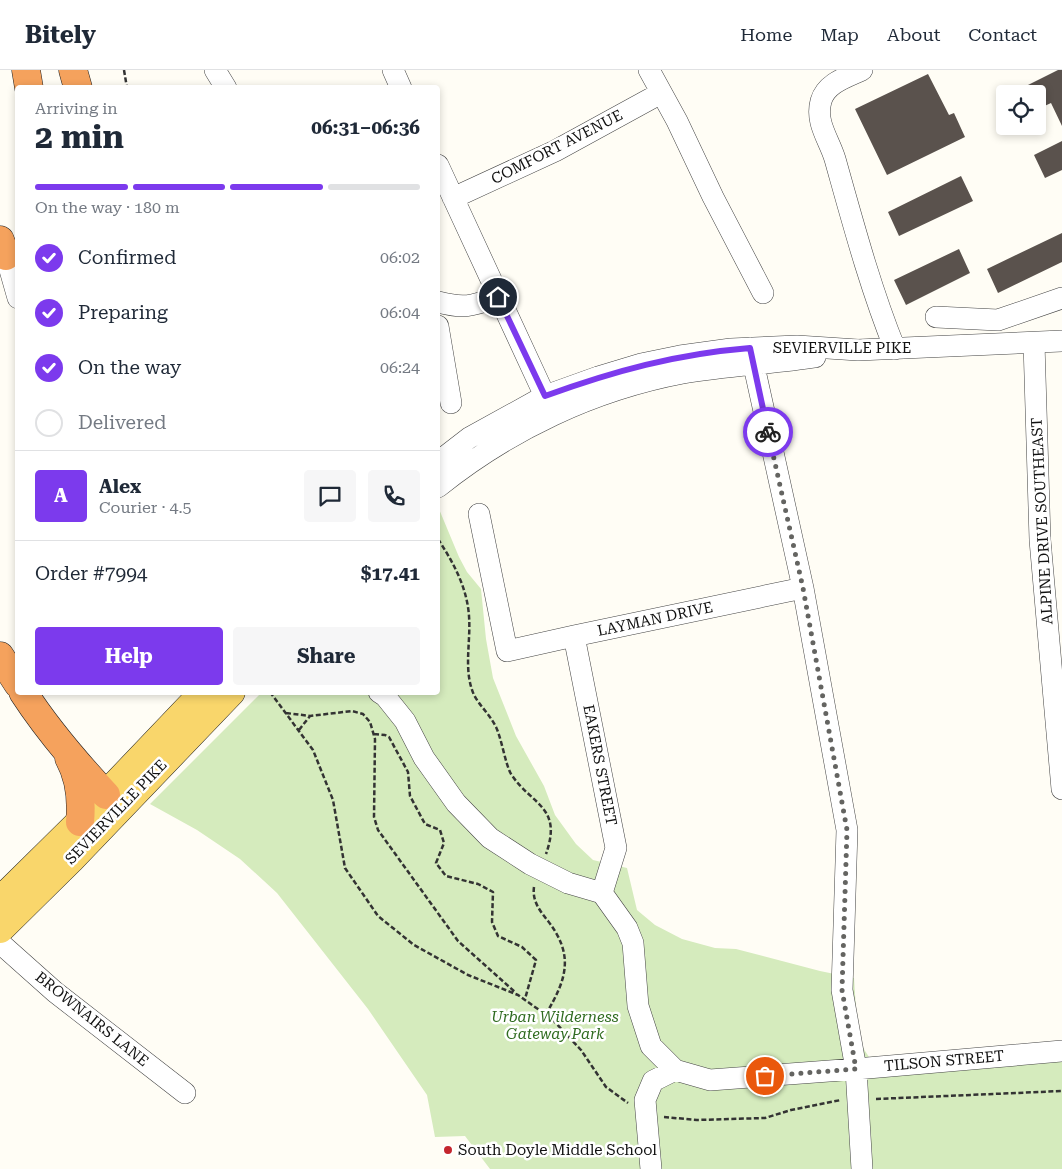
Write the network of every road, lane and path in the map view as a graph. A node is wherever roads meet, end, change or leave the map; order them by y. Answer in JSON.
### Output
{"nodes":[{"id":1,"x":26,"y":70,"type":"edge"},
{"id":2,"x":73,"y":70,"type":"edge"},
{"id":3,"x":124,"y":70,"type":"edge"},
{"id":4,"x":214,"y":70,"type":"edge"},
{"id":5,"x":392,"y":70,"type":"edge"},
{"id":6,"x":649,"y":70,"type":"edge"},
{"id":7,"x":862,"y":70,"type":"edge"},
{"id":8,"x":28,"y":85,"type":"edge"},
{"id":9,"x":77,"y":85,"type":"edge"},
{"id":10,"x":126,"y":85,"type":"edge"},
{"id":11,"x":224,"y":85,"type":"edge"},
{"id":12,"x":400,"y":85,"type":"edge"},
{"id":13,"x":661,"y":93,"type":"junction"},
{"id":14,"x":440,"y":169,"type":"edge"},
{"id":15,"x":453,"y":198,"type":"junction"},
{"id":16,"x":3,"y":248,"type":"edge"},
{"id":17,"x":15,"y":288,"type":"edge"},
{"id":18,"x":763,"y":294,"type":"dead end"},
{"id":19,"x":498,"y":297,"type":"junction"},
{"id":20,"x":1062,"y":298,"type":"edge"},
{"id":21,"x":440,"y":302,"type":"edge"},
{"id":22,"x":936,"y":317,"type":"dead end"},
{"id":23,"x":440,"y":338,"type":"edge"},
{"id":24,"x":1062,"y":341,"type":"edge"},
{"id":25,"x":1034,"y":343,"type":"junction"},
{"id":26,"x":895,"y":349,"type":"junction"},
{"id":27,"x":752,"y":357,"type":"junction"},
{"id":28,"x":451,"y":404,"type":"dead end"},
{"id":29,"x":549,"y":405,"type":"junction"},
{"id":30,"x":440,"y":460,"type":"edge"},
{"id":31,"x":440,"y":485,"type":"edge"},
{"id":32,"x":478,"y":514,"type":"dead end"},
{"id":33,"x":440,"y":543,"type":"edge"},
{"id":34,"x":803,"y":588,"type":"junction"},
{"id":35,"x":574,"y":636,"type":"junction"},
{"id":36,"x":0,"y":656,"type":"edge"},
{"id":37,"x":15,"y":679,"type":"edge"},
{"id":38,"x":25,"y":695,"type":"edge"},
{"id":39,"x":202,"y":695,"type":"edge"},
{"id":40,"x":227,"y":695,"type":"edge"},
{"id":41,"x":272,"y":695,"type":"edge"},
{"id":42,"x":383,"y":695,"type":"edge"},
{"id":43,"x":286,"y":713,"type":"junction"},
{"id":44,"x":310,"y":716,"type":"junction"},
{"id":45,"x":183,"y":728,"type":"junction"},
{"id":46,"x":299,"y":730,"type":"junction"},
{"id":47,"x":374,"y":734,"type":"junction"},
{"id":48,"x":56,"y":738,"type":"junction"},
{"id":49,"x":1062,"y":783,"type":"edge"},
{"id":50,"x":113,"y":801,"type":"junction"},
{"id":51,"x":80,"y":822,"type":"junction"},
{"id":52,"x":540,"y":869,"type":"junction"},
{"id":53,"x":602,"y":893,"type":"junction"},
{"id":54,"x":0,"y":901,"type":"edge"},
{"id":55,"x":0,"y":929,"type":"edge"},
{"id":56,"x":0,"y":943,"type":"edge"},
{"id":57,"x":518,"y":995,"type":"junction"},
{"id":58,"x":525,"y":999,"type":"junction"},
{"id":59,"x":546,"y":1014,"type":"junction"},
{"id":60,"x":1062,"y":1051,"type":"edge"},
{"id":61,"x":856,"y":1069,"type":"junction"},
{"id":62,"x":675,"y":1070,"type":"junction"},
{"id":63,"x":1062,"y":1091,"type":"edge"},
{"id":64,"x":185,"y":1093,"type":"dead end"},
{"id":65,"x":857,"y":1097,"type":"junction"},
{"id":66,"x":647,"y":1115,"type":"junction"},
{"id":67,"x":651,"y":1169,"type":"edge"},
{"id":68,"x":862,"y":1169,"type":"edge"}],
"edges":[{"from":1,"to":8,"type":"highway"},
{"from":2,"to":9,"type":"highway"},
{"from":3,"to":10,"type":"path"},
{"from":4,"to":11,"type":"street"},
{"from":5,"to":12,"type":"street"},
{"from":6,"to":13,"type":"street"},
{"from":7,"to":26,"type":"street"},
{"from":13,"to":15,"type":"street","name":"COMFORT AVENUE"},
{"from":13,"to":18,"type":"street"},
{"from":14,"to":15,"type":"street"},
{"from":15,"to":19,"type":"street"},
{"from":16,"to":17,"type":"street"},
{"from":19,"to":21,"type":"street"},
{"from":19,"to":29,"type":"street"},
{"from":20,"to":22,"type":"street"},
{"from":23,"to":28,"type":"street"},
{"from":24,"to":25,"type":"street","name":"SEVIERVILLE PIKE"},
{"from":25,"to":26,"type":"street","name":"SEVIERVILLE PIKE"},
{"from":25,"to":49,"type":"street","name":"ALPINE DRIVE SOUTHEAST"},
{"from":26,"to":27,"type":"street","name":"SEVIERVILLE PIKE"},
{"from":27,"to":29,"type":"street","name":"SEVIERVILLE PIKE"},
{"from":27,"to":34,"type":"street"},
{"from":29,"to":30,"type":"street","name":"SEVIERVILLE PIKE"},
{"from":29,"to":31,"type":"street","name":"SEVIERVILLE PIKE"},
{"from":32,"to":35,"type":"street","name":"LAYMAN DRIVE"},
{"from":33,"to":52,"type":"path"},
{"from":34,"to":35,"type":"street","name":"LAYMAN DRIVE"},
{"from":34,"to":61,"type":"street"},
{"from":35,"to":53,"type":"street","name":"EAKERS STREET"},
{"from":36,"to":37,"type":"highway"},
{"from":38,"to":48,"type":"highway"},
{"from":39,"to":45,"type":"main road","name":"SEVIERVILLE PIKE"},
{"from":40,"to":45,"type":"main road","name":"SEVIERVILLE PIKE"},
{"from":41,"to":43,"type":"path"},
{"from":42,"to":52,"type":"street"},
{"from":43,"to":44,"type":"path"},
{"from":43,"to":46,"type":"path"},
{"from":44,"to":46,"type":"path"},
{"from":44,"to":47,"type":"path"},
{"from":45,"to":50,"type":"main road","name":"SEVIERVILLE PIKE"},
{"from":46,"to":57,"type":"path"},
{"from":47,"to":57,"type":"path"},
{"from":47,"to":58,"type":"path"},
{"from":48,"to":50,"type":"highway"},
{"from":48,"to":51,"type":"highway"},
{"from":50,"to":51,"type":"main road","name":"SEVIERVILLE PIKE"},
{"from":50,"to":55,"type":"main road","name":"SEVIERVILLE PIKE"},
{"from":51,"to":54,"type":"main road","name":"SEVIERVILLE PIKE"},
{"from":52,"to":53,"type":"street"},
{"from":52,"to":59,"type":"path"},
{"from":53,"to":62,"type":"street","name":"TILSON STREET"},
{"from":56,"to":64,"type":"street","name":"BROWNAIRS LANE"},
{"from":57,"to":58,"type":"path"},
{"from":58,"to":59,"type":"path"},
{"from":59,"to":66,"type":"path"},
{"from":60,"to":61,"type":"street","name":"TILSON STREET"},
{"from":61,"to":62,"type":"street","name":"TILSON STREET"},
{"from":61,"to":65,"type":"street"},
{"from":62,"to":66,"type":"street"},
{"from":63,"to":65,"type":"path"},
{"from":65,"to":66,"type":"path"},
{"from":65,"to":68,"type":"street"},
{"from":66,"to":67,"type":"street"}]}
